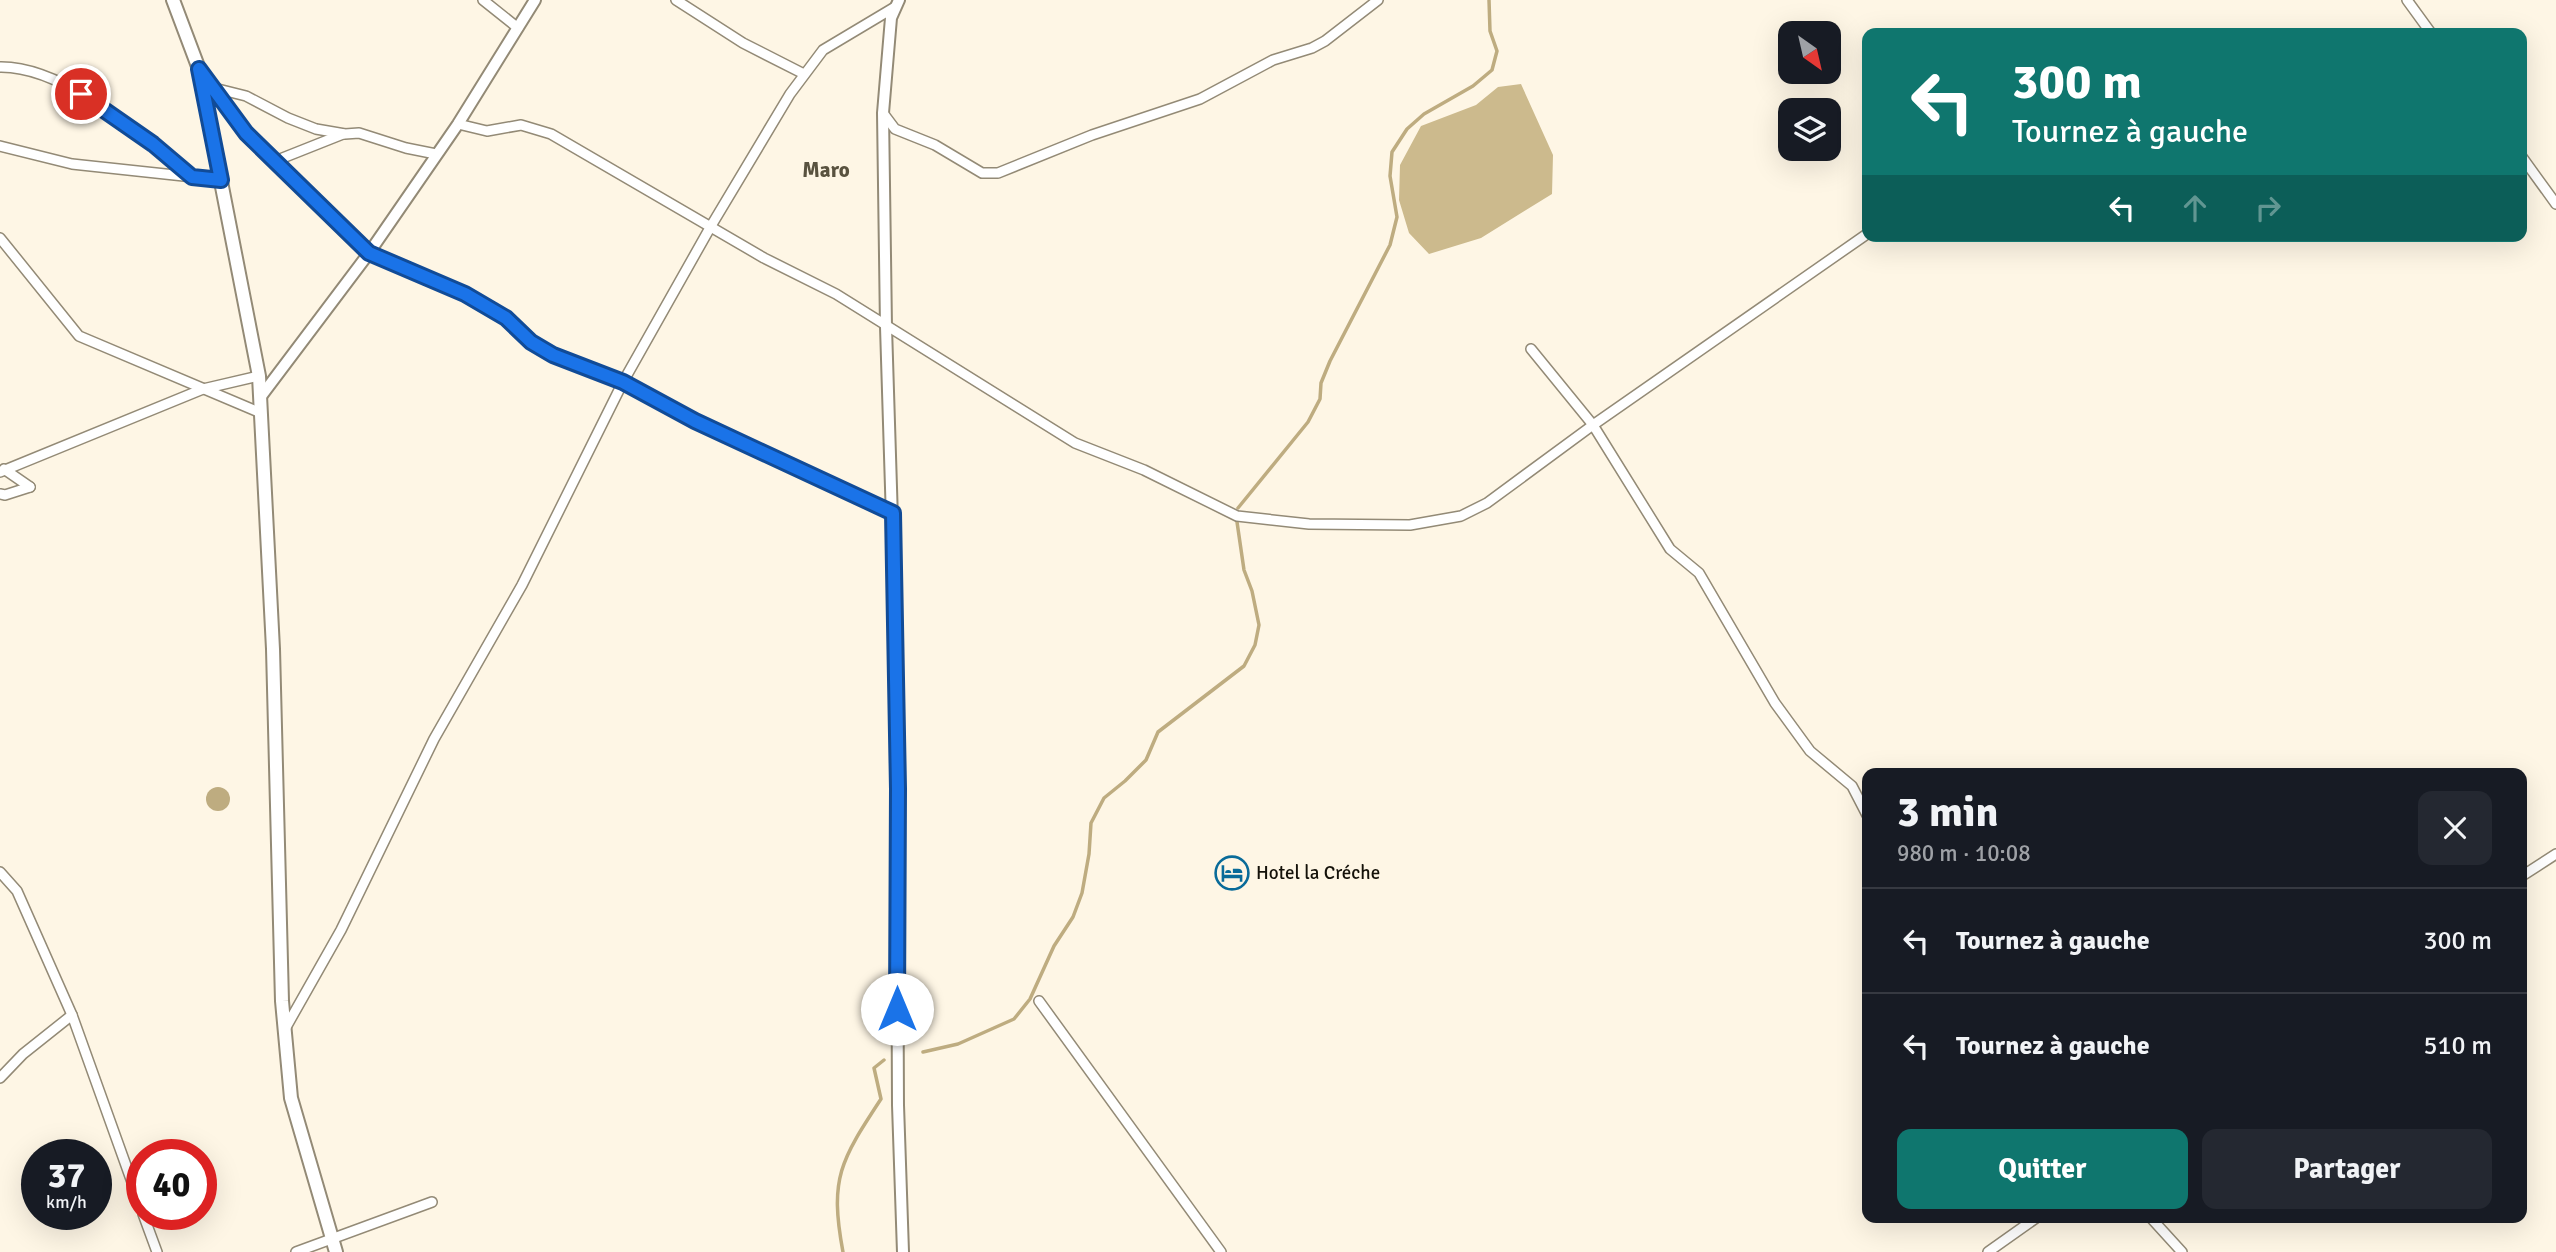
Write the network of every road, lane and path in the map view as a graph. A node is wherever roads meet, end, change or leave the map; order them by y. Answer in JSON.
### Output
{"nodes":[{"id":1,"x":173,"y":0,"type":"edge"},
{"id":2,"x":483,"y":0,"type":"edge"},
{"id":3,"x":676,"y":0,"type":"edge"},
{"id":4,"x":1378,"y":0,"type":"edge"},
{"id":5,"x":2407,"y":0,"type":"edge"},
{"id":6,"x":531,"y":3,"type":"edge"},
{"id":7,"x":897,"y":3,"type":"edge"},
{"id":8,"x":2427,"y":28,"type":"edge"},
{"id":9,"x":518,"y":29,"type":"junction"},
{"id":10,"x":0,"y":67,"type":"edge"},
{"id":11,"x":199,"y":69,"type":"junction"},
{"id":12,"x":804,"y":74,"type":"junction"},
{"id":13,"x":214,"y":88,"type":"junction"},
{"id":14,"x":883,"y":113,"type":"junction"},
{"id":15,"x":458,"y":124,"type":"junction"},
{"id":16,"x":345,"y":134,"type":"junction"},
{"id":17,"x":0,"y":146,"type":"edge"},
{"id":18,"x":436,"y":154,"type":"junction"},
{"id":19,"x":275,"y":162,"type":"junction"},
{"id":20,"x":2527,"y":164,"type":"edge"},
{"id":21,"x":192,"y":177,"type":"junction"},
{"id":22,"x":221,"y":180,"type":"junction"},
{"id":23,"x":2556,"y":204,"type":"edge"},
{"id":24,"x":711,"y":226,"type":"junction"},
{"id":25,"x":1862,"y":237,"type":"edge"},
{"id":26,"x":0,"y":238,"type":"edge"},
{"id":27,"x":369,"y":253,"type":"junction"},
{"id":28,"x":886,"y":327,"type":"junction"},
{"id":29,"x":1531,"y":349,"type":"dead end"},
{"id":30,"x":260,"y":376,"type":"junction"},
{"id":31,"x":623,"y":382,"type":"junction"},
{"id":32,"x":203,"y":389,"type":"junction"},
{"id":33,"x":262,"y":395,"type":"junction"},
{"id":34,"x":261,"y":413,"type":"junction"},
{"id":35,"x":1593,"y":425,"type":"junction"},
{"id":36,"x":2,"y":469,"type":"edge"},
{"id":37,"x":0,"y":494,"type":"edge"},
{"id":38,"x":893,"y":513,"type":"junction"},
{"id":39,"x":1862,"y":805,"type":"edge"},
{"id":40,"x":2556,"y":854,"type":"edge"},
{"id":41,"x":0,"y":873,"type":"edge"},
{"id":42,"x":2527,"y":873,"type":"edge"},
{"id":43,"x":1039,"y":1001,"type":"dead end"},
{"id":44,"x":72,"y":1015,"type":"junction"},
{"id":45,"x":285,"y":1029,"type":"junction"},
{"id":46,"x":0,"y":1078,"type":"edge"},
{"id":47,"x":126,"y":1165,"type":"edge"},
{"id":48,"x":432,"y":1202,"type":"dead end"},
{"id":49,"x":2029,"y":1223,"type":"edge"},
{"id":50,"x":2156,"y":1223,"type":"edge"},
{"id":51,"x":149,"y":1230,"type":"edge"},
{"id":52,"x":332,"y":1238,"type":"junction"},
{"id":53,"x":157,"y":1252,"type":"edge"},
{"id":54,"x":296,"y":1252,"type":"edge"},
{"id":55,"x":337,"y":1252,"type":"edge"},
{"id":56,"x":903,"y":1252,"type":"edge"},
{"id":57,"x":1221,"y":1252,"type":"edge"},
{"id":58,"x":1988,"y":1252,"type":"edge"},
{"id":59,"x":2182,"y":1252,"type":"edge"}],
"edges":[{"from":1,"to":11,"type":"main road"},
{"from":2,"to":9,"type":"street"},
{"from":3,"to":12,"type":"street"},
{"from":4,"to":14,"type":"street"},
{"from":5,"to":8,"type":"street"},
{"from":6,"to":9,"type":"street"},
{"from":7,"to":12,"type":"street"},
{"from":7,"to":14,"type":"street"},
{"from":9,"to":15,"type":"street"},
{"from":10,"to":21,"type":"street"},
{"from":11,"to":13,"type":"street"},
{"from":11,"to":22,"type":"main road"},
{"from":12,"to":24,"type":"street"},
{"from":13,"to":16,"type":"street"},
{"from":13,"to":19,"type":"street"},
{"from":14,"to":28,"type":"street"},
{"from":15,"to":18,"type":"street"},
{"from":15,"to":24,"type":"street"},
{"from":16,"to":18,"type":"street"},
{"from":16,"to":19,"type":"street"},
{"from":17,"to":21,"type":"street"},
{"from":18,"to":27,"type":"street"},
{"from":19,"to":27,"type":"street"},
{"from":20,"to":23,"type":"street"},
{"from":21,"to":22,"type":"street"},
{"from":22,"to":30,"type":"main road"},
{"from":24,"to":28,"type":"street"},
{"from":24,"to":31,"type":"street"},
{"from":25,"to":35,"type":"street"},
{"from":26,"to":32,"type":"street"},
{"from":27,"to":31,"type":"street"},
{"from":27,"to":33,"type":"street"},
{"from":28,"to":35,"type":"street"},
{"from":28,"to":38,"type":"street"},
{"from":29,"to":35,"type":"street"},
{"from":30,"to":32,"type":"street"},
{"from":30,"to":33,"type":"main road"},
{"from":31,"to":38,"type":"street"},
{"from":31,"to":45,"type":"street"},
{"from":32,"to":34,"type":"street"},
{"from":32,"to":36,"type":"street"},
{"from":33,"to":34,"type":"main road"},
{"from":34,"to":45,"type":"main road"},
{"from":35,"to":39,"type":"street"},
{"from":36,"to":37,"type":"street"},
{"from":38,"to":56,"type":"street"},
{"from":40,"to":42,"type":"street"},
{"from":41,"to":44,"type":"street"},
{"from":43,"to":57,"type":"street"},
{"from":44,"to":46,"type":"street"},
{"from":44,"to":47,"type":"street"},
{"from":45,"to":52,"type":"main road"},
{"from":48,"to":52,"type":"street"},
{"from":49,"to":58,"type":"street"},
{"from":50,"to":59,"type":"street"},
{"from":51,"to":53,"type":"street"},
{"from":52,"to":54,"type":"street"},
{"from":52,"to":55,"type":"main road"}]}
